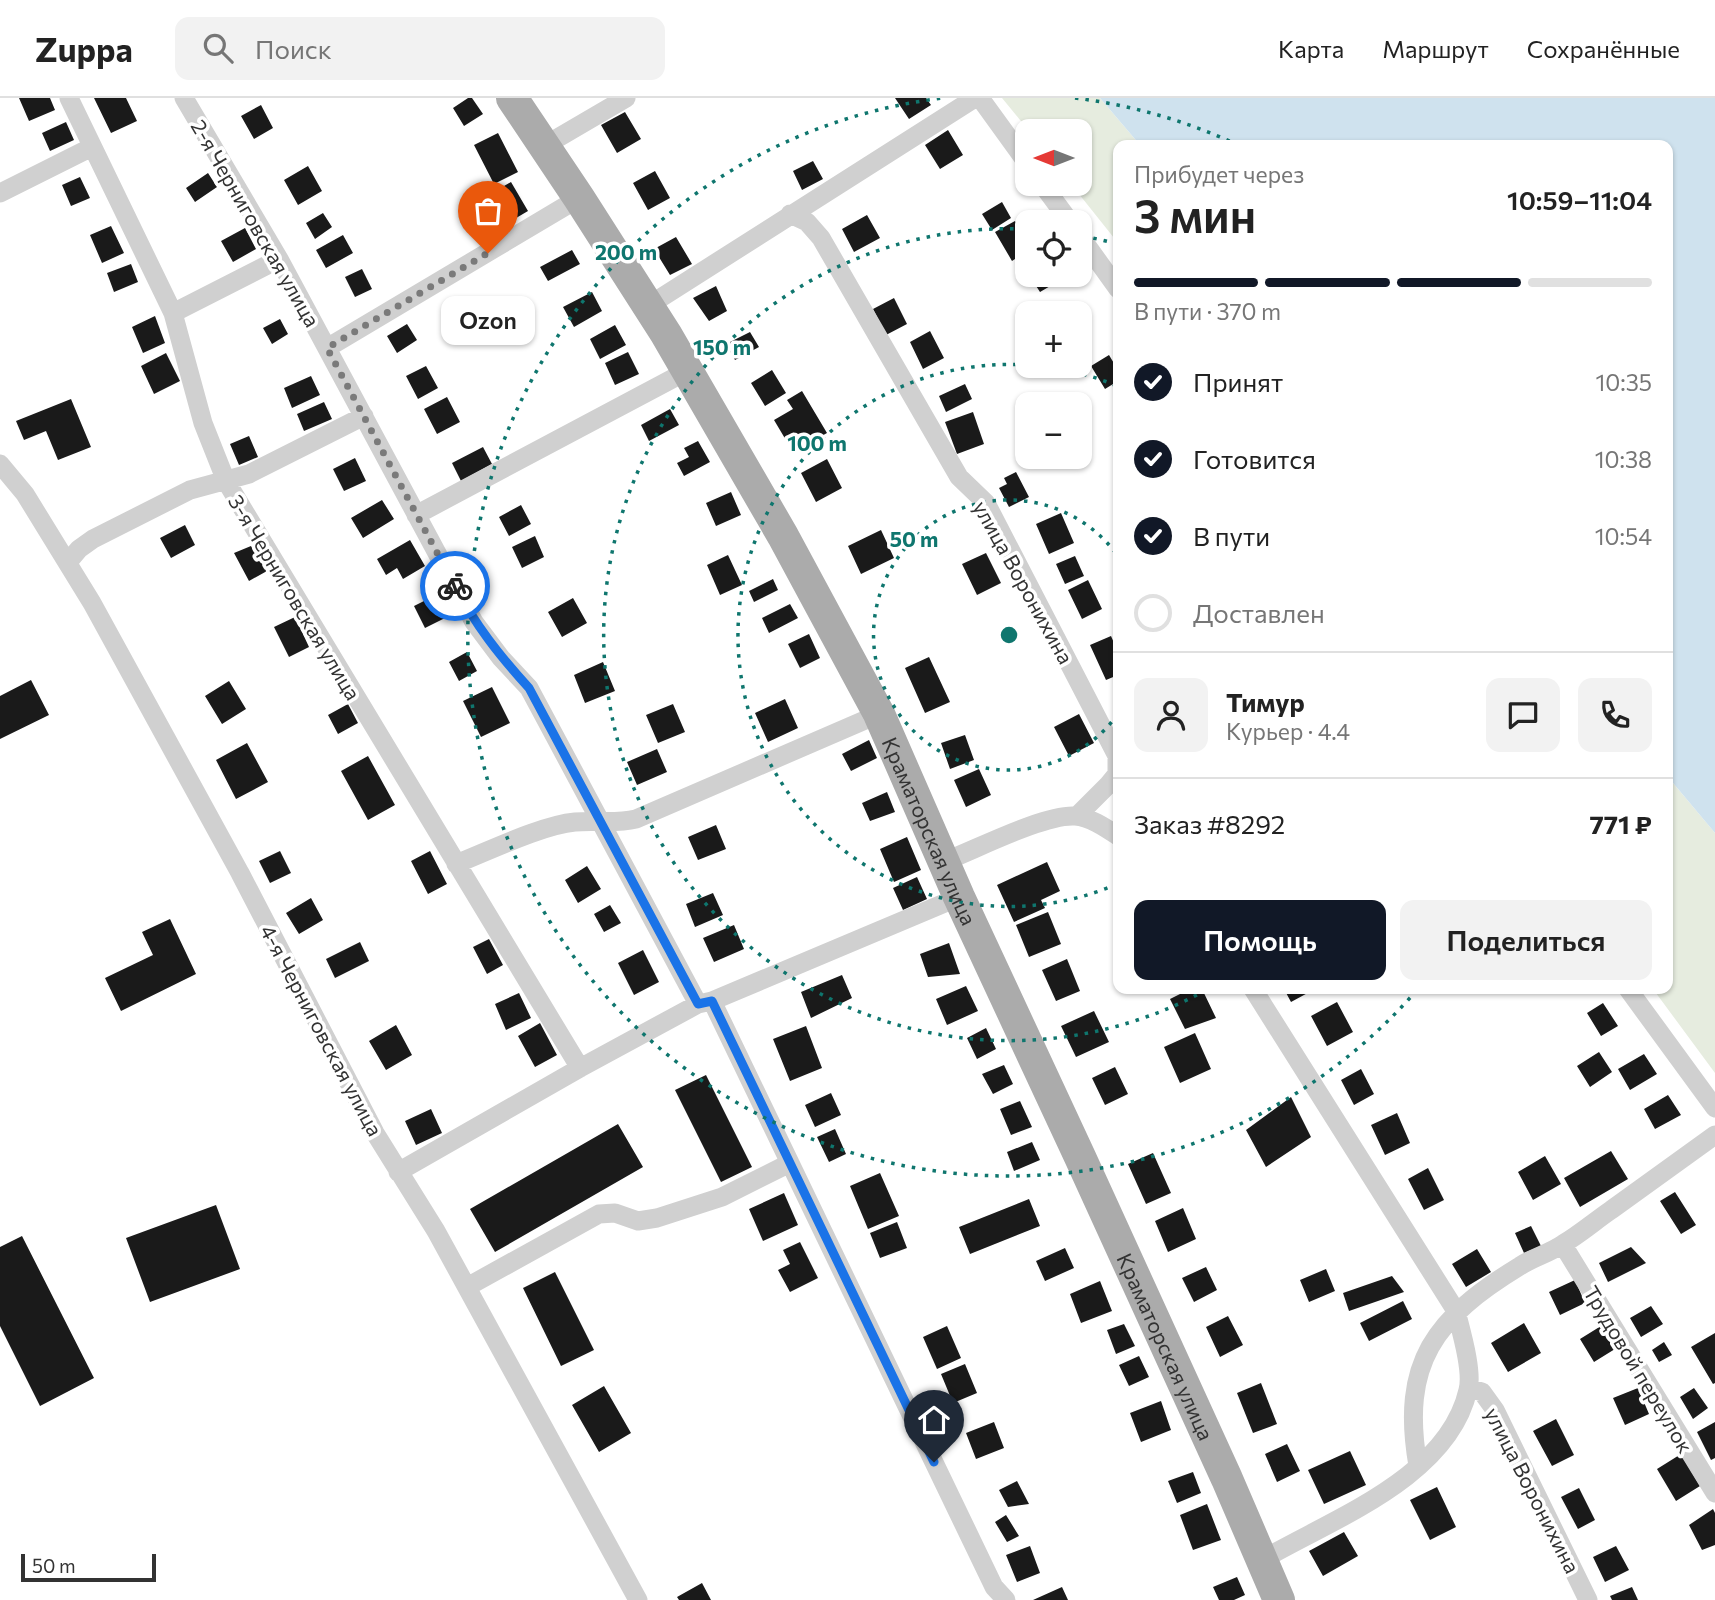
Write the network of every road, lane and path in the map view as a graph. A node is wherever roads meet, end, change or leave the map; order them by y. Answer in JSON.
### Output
{"nodes":[{"id":1,"x":69,"y":98,"type":"edge"},
{"id":2,"x":184,"y":98,"type":"edge"},
{"id":3,"x":512,"y":98,"type":"edge"},
{"id":4,"x":625,"y":98,"type":"edge"},
{"id":5,"x":977,"y":98,"type":"edge"},
{"id":6,"x":544,"y":146,"type":"junction"},
{"id":7,"x":1015,"y":147,"type":"edge"},
{"id":8,"x":92,"y":148,"type":"junction"},
{"id":9,"x":0,"y":193,"type":"edge"},
{"id":10,"x":579,"y":198,"type":"junction"},
{"id":11,"x":790,"y":214,"type":"junction"},
{"id":12,"x":1092,"y":253,"type":"edge"},
{"id":13,"x":279,"y":259,"type":"junction"},
{"id":14,"x":1113,"y":282,"type":"edge"},
{"id":15,"x":648,"y":306,"type":"junction"},
{"id":16,"x":173,"y":313,"type":"junction"},
{"id":17,"x":327,"y":348,"type":"junction"},
{"id":18,"x":687,"y":371,"type":"junction"},
{"id":19,"x":364,"y":416,"type":"junction"},
{"id":20,"x":0,"y":464,"type":"edge"},
{"id":21,"x":226,"y":481,"type":"junction"},
{"id":22,"x":416,"y":515,"type":"junction"},
{"id":23,"x":68,"y":562,"type":"junction"},
{"id":24,"x":879,"y":714,"type":"junction"},
{"id":25,"x":1113,"y":748,"type":"edge"},
{"id":26,"x":1113,"y":779,"type":"edge"},
{"id":27,"x":1077,"y":816,"type":"junction"},
{"id":28,"x":601,"y":822,"type":"junction"},
{"id":29,"x":1113,"y":833,"type":"edge"},
{"id":30,"x":943,"y":862,"type":"junction"},
{"id":31,"x":456,"y":864,"type":"junction"},
{"id":32,"x":958,"y":897,"type":"junction"},
{"id":33,"x":1256,"y":994,"type":"edge"},
{"id":34,"x":1633,"y":994,"type":"edge"},
{"id":35,"x":705,"y":1003,"type":"junction"},
{"id":36,"x":580,"y":1068,"type":"junction"},
{"id":37,"x":1715,"y":1108,"type":"edge"},
{"id":38,"x":1715,"y":1135,"type":"edge"},
{"id":39,"x":790,"y":1163,"type":"junction"},
{"id":40,"x":398,"y":1172,"type":"junction"},
{"id":41,"x":1563,"y":1245,"type":"junction"},
{"id":42,"x":467,"y":1287,"type":"junction"},
{"id":43,"x":1457,"y":1311,"type":"junction"},
{"id":44,"x":1469,"y":1388,"type":"junction"},
{"id":45,"x":1418,"y":1466,"type":"junction"},
{"id":46,"x":1715,"y":1493,"type":"edge"},
{"id":47,"x":1262,"y":1560,"type":"junction"},
{"id":48,"x":638,"y":1600,"type":"edge"},
{"id":49,"x":1006,"y":1600,"type":"edge"},
{"id":50,"x":1279,"y":1600,"type":"edge"},
{"id":51,"x":1588,"y":1600,"type":"edge"}],
"edges":[{"from":1,"to":8,"type":"street","name":"3-я Черниговская улица"},
{"from":2,"to":13,"type":"street","name":"2-я Черниговская улица"},
{"from":3,"to":6,"type":"main road","name":"Краматорская улица"},
{"from":4,"to":6,"type":"street"},
{"from":5,"to":7,"type":"street"},
{"from":5,"to":11,"type":"street"},
{"from":6,"to":10,"type":"main road","name":"Краматорская улица"},
{"from":8,"to":9,"type":"street"},
{"from":8,"to":16,"type":"street","name":"3-я Черниговская улица"},
{"from":10,"to":15,"type":"main road","name":"Краматорская улица"},
{"from":10,"to":17,"type":"street"},
{"from":11,"to":15,"type":"street"},
{"from":11,"to":25,"type":"street","name":"улица Воронихина"},
{"from":12,"to":14,"type":"street"},
{"from":13,"to":16,"type":"street"},
{"from":13,"to":17,"type":"street","name":"2-я Черниговская улица"},
{"from":15,"to":18,"type":"main road","name":"Краматорская улица"},
{"from":16,"to":21,"type":"street","name":"3-я Черниговская улица"},
{"from":17,"to":19,"type":"street","name":"2-я Черниговская улица"},
{"from":18,"to":22,"type":"street"},
{"from":18,"to":24,"type":"main road","name":"Краматорская улица"},
{"from":19,"to":21,"type":"street"},
{"from":19,"to":22,"type":"street","name":"2-я Черниговская улица"},
{"from":20,"to":23,"type":"street","name":"4-я Черниговская улица"},
{"from":21,"to":23,"type":"street"},
{"from":21,"to":31,"type":"street","name":"3-я Черниговская улица"},
{"from":22,"to":28,"type":"street","name":"2-я Черниговская улица"},
{"from":23,"to":40,"type":"street","name":"4-я Черниговская улица"},
{"from":24,"to":28,"type":"street"},
{"from":24,"to":30,"type":"main road","name":"Краматорская улица"},
{"from":26,"to":27,"type":"street","name":"улица Воронихина"},
{"from":27,"to":29,"type":"street"},
{"from":27,"to":30,"type":"street"},
{"from":28,"to":31,"type":"street"},
{"from":28,"to":35,"type":"street","name":"2-я Черниговская улица"},
{"from":30,"to":32,"type":"main road","name":"Краматорская улица"},
{"from":31,"to":36,"type":"street","name":"3-я Черниговская улица"},
{"from":32,"to":35,"type":"street"},
{"from":32,"to":47,"type":"main road","name":"Краматорская улица"},
{"from":33,"to":43,"type":"street"},
{"from":34,"to":37,"type":"street"},
{"from":35,"to":36,"type":"street"},
{"from":35,"to":39,"type":"street","name":"2-я Черниговская улица"},
{"from":36,"to":40,"type":"street"},
{"from":38,"to":41,"type":"street"},
{"from":39,"to":42,"type":"street"},
{"from":39,"to":49,"type":"street","name":"2-я Черниговская улица"},
{"from":40,"to":42,"type":"street","name":"4-я Черниговская улица"},
{"from":41,"to":43,"type":"street"},
{"from":41,"to":46,"type":"street","name":"Трудовой переулок"},
{"from":42,"to":48,"type":"street","name":"4-я Черниговская улица"},
{"from":43,"to":44,"type":"street"},
{"from":43,"to":45,"type":"street"},
{"from":44,"to":45,"type":"street"},
{"from":44,"to":51,"type":"street","name":"улица Воронихина"},
{"from":45,"to":47,"type":"street"},
{"from":47,"to":50,"type":"main road","name":"Краматорская улица"}]}
